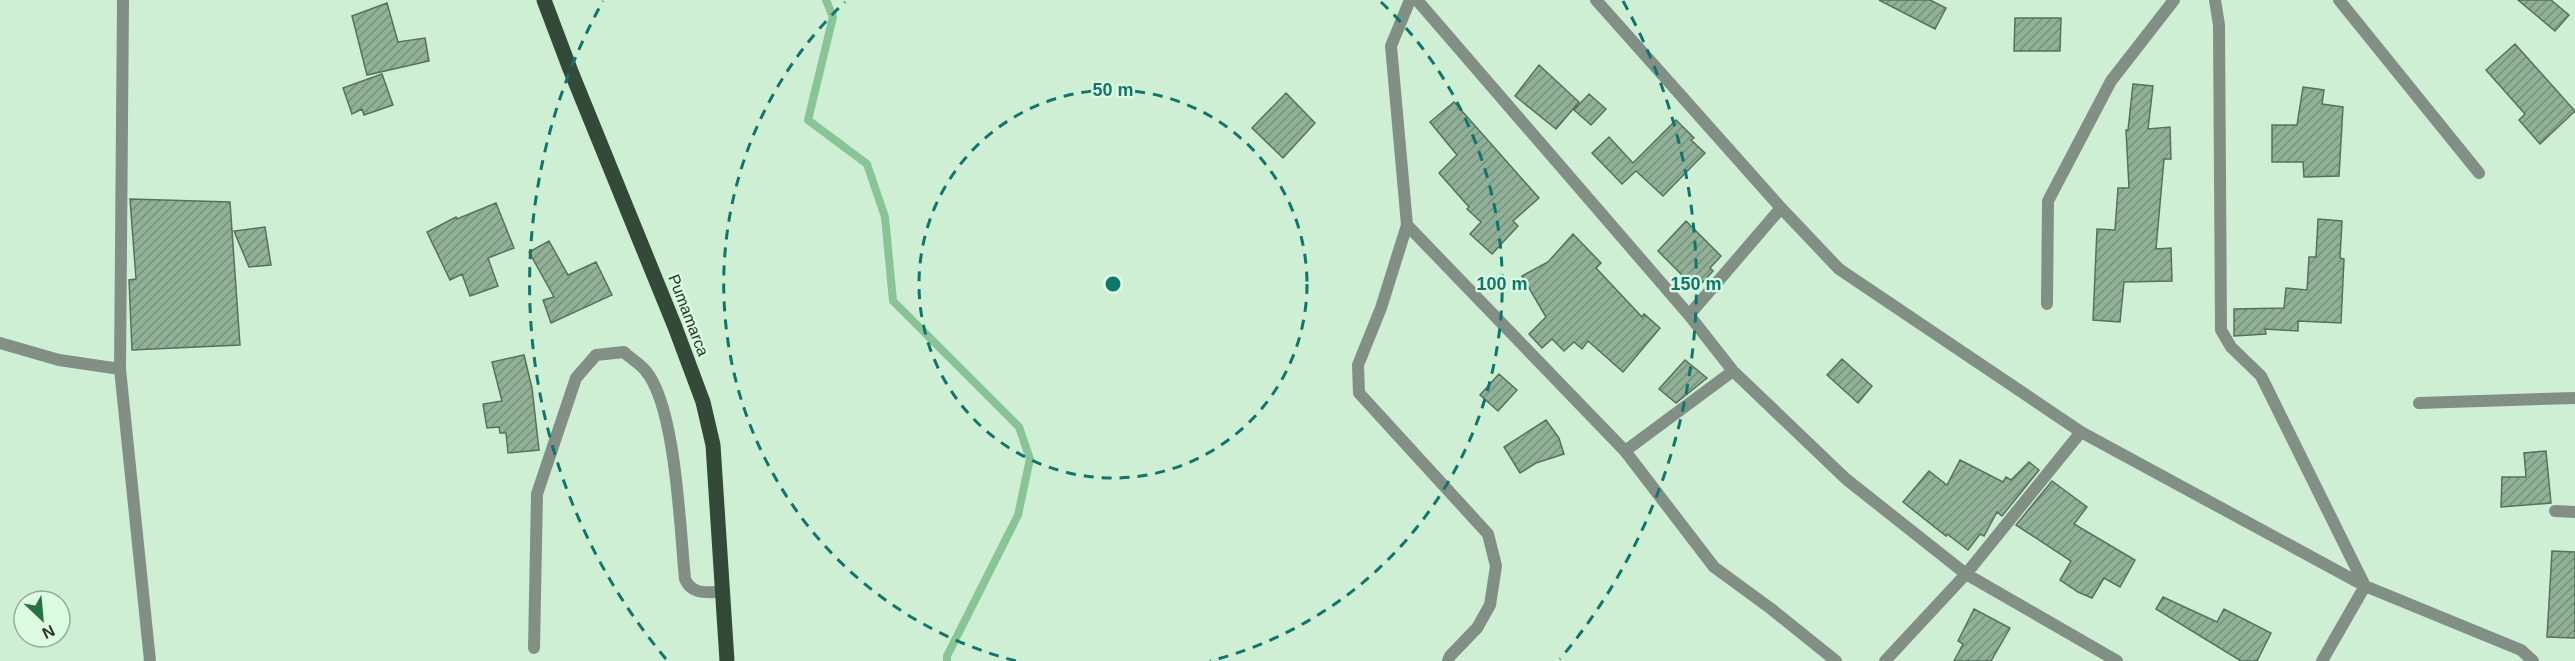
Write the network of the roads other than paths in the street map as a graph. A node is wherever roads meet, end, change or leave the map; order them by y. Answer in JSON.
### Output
{"nodes":[{"id":1,"x":123,"y":0,"type":"edge"},
{"id":2,"x":544,"y":0,"type":"edge"},
{"id":3,"x":1410,"y":0,"type":"edge"},
{"id":4,"x":1417,"y":0,"type":"edge"},
{"id":5,"x":1596,"y":0,"type":"edge"},
{"id":6,"x":2174,"y":0,"type":"edge"},
{"id":7,"x":2215,"y":0,"type":"edge"},
{"id":8,"x":2339,"y":0,"type":"edge"},
{"id":9,"x":2479,"y":173,"type":"dead end"},
{"id":10,"x":1781,"y":208,"type":"junction"},
{"id":11,"x":1407,"y":225,"type":"junction"},
{"id":12,"x":2047,"y":304,"type":"dead end"},
{"id":13,"x":1689,"y":315,"type":"junction"},
{"id":14,"x":0,"y":343,"type":"edge"},
{"id":15,"x":120,"y":369,"type":"junction"},
{"id":16,"x":1733,"y":370,"type":"junction"},
{"id":17,"x":2575,"y":398,"type":"edge"},
{"id":18,"x":2419,"y":403,"type":"dead end"},
{"id":19,"x":2081,"y":432,"type":"junction"},
{"id":20,"x":1625,"y":451,"type":"junction"},
{"id":21,"x":2555,"y":511,"type":"dead end"},
{"id":22,"x":2575,"y":512,"type":"edge"},
{"id":23,"x":1966,"y":574,"type":"junction"},
{"id":24,"x":2366,"y":586,"type":"junction"},
{"id":25,"x":722,"y":592,"type":"junction"},
{"id":26,"x":534,"y":648,"type":"dead end"},
{"id":27,"x":150,"y":661,"type":"edge"},
{"id":28,"x":727,"y":661,"type":"edge"},
{"id":29,"x":1448,"y":661,"type":"edge"},
{"id":30,"x":1836,"y":661,"type":"edge"},
{"id":31,"x":1885,"y":661,"type":"edge"},
{"id":32,"x":2117,"y":661,"type":"edge"},
{"id":33,"x":2322,"y":661,"type":"edge"},
{"id":34,"x":2533,"y":661,"type":"edge"}],
"edges":[{"from":1,"to":15,"type":"street"},
{"from":2,"to":25,"type":"main road","name":"Pumamarca"},
{"from":3,"to":11,"type":"street"},
{"from":4,"to":13,"type":"street"},
{"from":5,"to":10,"type":"street"},
{"from":6,"to":12,"type":"street"},
{"from":7,"to":24,"type":"street"},
{"from":8,"to":9,"type":"street"},
{"from":10,"to":13,"type":"street"},
{"from":10,"to":19,"type":"street"},
{"from":11,"to":20,"type":"street"},
{"from":11,"to":29,"type":"street"},
{"from":13,"to":16,"type":"street"},
{"from":14,"to":15,"type":"street"},
{"from":15,"to":27,"type":"street"},
{"from":16,"to":20,"type":"street"},
{"from":16,"to":23,"type":"street"},
{"from":17,"to":18,"type":"street"},
{"from":19,"to":23,"type":"street"},
{"from":19,"to":24,"type":"street"},
{"from":20,"to":30,"type":"street"},
{"from":21,"to":22,"type":"street"},
{"from":23,"to":31,"type":"street"},
{"from":23,"to":32,"type":"street"},
{"from":24,"to":33,"type":"street"},
{"from":24,"to":34,"type":"street"},
{"from":25,"to":26,"type":"street"},
{"from":25,"to":28,"type":"main road","name":"Pumamarca"}]}
